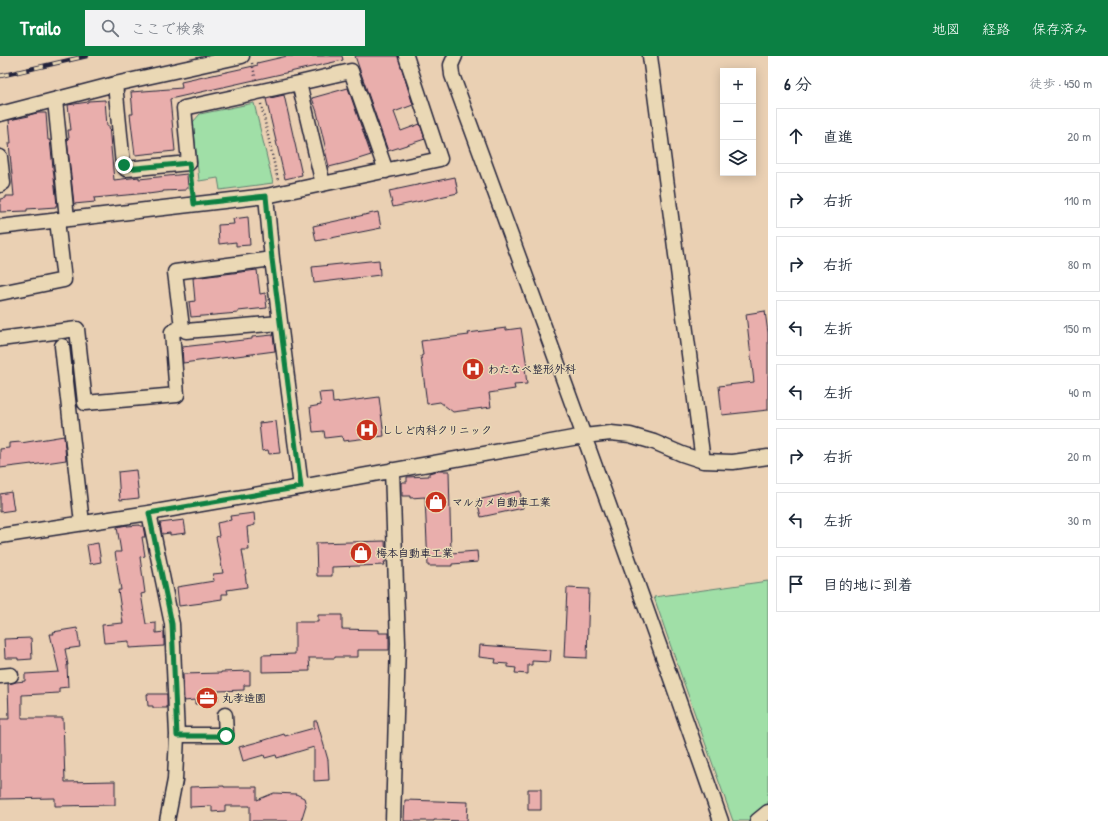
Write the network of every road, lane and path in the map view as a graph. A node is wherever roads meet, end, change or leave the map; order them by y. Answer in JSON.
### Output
{"nodes":[{"id":1,"x":242,"y":56,"type":"edge"},
{"id":2,"x":251,"y":56,"type":"edge"},
{"id":3,"x":406,"y":56,"type":"edge"},
{"id":4,"x":455,"y":56,"type":"edge"},
{"id":5,"x":650,"y":56,"type":"edge"},
{"id":6,"x":299,"y":83,"type":"junction"},
{"id":7,"x":114,"y":84,"type":"junction"},
{"id":8,"x":258,"y":92,"type":"junction"},
{"id":9,"x":55,"y":100,"type":"junction"},
{"id":10,"x":0,"y":114,"type":"edge"},
{"id":11,"x":0,"y":157,"type":"edge"},
{"id":12,"x":189,"y":163,"type":"junction"},
{"id":13,"x":386,"y":171,"type":"junction"},
{"id":14,"x":323,"y":184,"type":"junction"},
{"id":15,"x":0,"y":185,"type":"edge"},
{"id":16,"x":279,"y":186,"type":"dead end"},
{"id":17,"x":266,"y":196,"type":"junction"},
{"id":18,"x":194,"y":204,"type":"junction"},
{"id":19,"x":62,"y":220,"type":"junction"},
{"id":20,"x":0,"y":227,"type":"edge"},
{"id":21,"x":272,"y":259,"type":"junction"},
{"id":22,"x":0,"y":293,"type":"edge"},
{"id":23,"x":280,"y":323,"type":"junction"},
{"id":24,"x":182,"y":328,"type":"junction"},
{"id":25,"x":0,"y":339,"type":"edge"},
{"id":26,"x":62,"y":346,"type":"dead end"},
{"id":27,"x":584,"y":436,"type":"junction"},
{"id":28,"x":768,"y":457,"type":"edge"},
{"id":29,"x":703,"y":461,"type":"junction"},
{"id":30,"x":392,"y":470,"type":"junction"},
{"id":31,"x":301,"y":487,"type":"junction"},
{"id":32,"x":149,"y":513,"type":"junction"},
{"id":33,"x":82,"y":523,"type":"junction"},
{"id":34,"x":0,"y":536,"type":"edge"},
{"id":35,"x":225,"y":715,"type":"dead end"},
{"id":36,"x":177,"y":736,"type":"junction"},
{"id":37,"x":768,"y":812,"type":"edge"},
{"id":38,"x":167,"y":821,"type":"edge"},
{"id":39,"x":394,"y":821,"type":"edge"},
{"id":40,"x":721,"y":821,"type":"edge"},
{"id":41,"x":756,"y":821,"type":"edge"}],
"edges":[{"from":1,"to":7,"type":"street"},
{"from":2,"to":8,"type":"path"},
{"from":3,"to":13,"type":"street"},
{"from":4,"to":27,"type":"street"},
{"from":5,"to":29,"type":"street"},
{"from":6,"to":8,"type":"street"},
{"from":6,"to":13,"type":"street"},
{"from":6,"to":14,"type":"street"},
{"from":7,"to":9,"type":"street"},
{"from":7,"to":12,"type":"street"},
{"from":8,"to":12,"type":"street"},
{"from":8,"to":16,"type":"path"},
{"from":9,"to":10,"type":"street"},
{"from":9,"to":19,"type":"street"},
{"from":11,"to":15,"type":"street"},
{"from":12,"to":18,"type":"path"},
{"from":13,"to":14,"type":"street"},
{"from":14,"to":17,"type":"street"},
{"from":17,"to":18,"type":"street"},
{"from":17,"to":21,"type":"street"},
{"from":18,"to":19,"type":"street"},
{"from":19,"to":20,"type":"street"},
{"from":19,"to":22,"type":"street"},
{"from":21,"to":23,"type":"street"},
{"from":21,"to":24,"type":"street"},
{"from":23,"to":24,"type":"street"},
{"from":23,"to":31,"type":"street"},
{"from":24,"to":25,"type":"street"},
{"from":26,"to":33,"type":"street"},
{"from":27,"to":29,"type":"street"},
{"from":27,"to":30,"type":"street"},
{"from":27,"to":40,"type":"street"},
{"from":28,"to":29,"type":"street"},
{"from":30,"to":31,"type":"street"},
{"from":30,"to":39,"type":"street"},
{"from":31,"to":32,"type":"street"},
{"from":32,"to":33,"type":"street"},
{"from":32,"to":36,"type":"street"},
{"from":33,"to":34,"type":"street"},
{"from":35,"to":36,"type":"street"},
{"from":36,"to":38,"type":"street"},
{"from":37,"to":41,"type":"street"}]}
